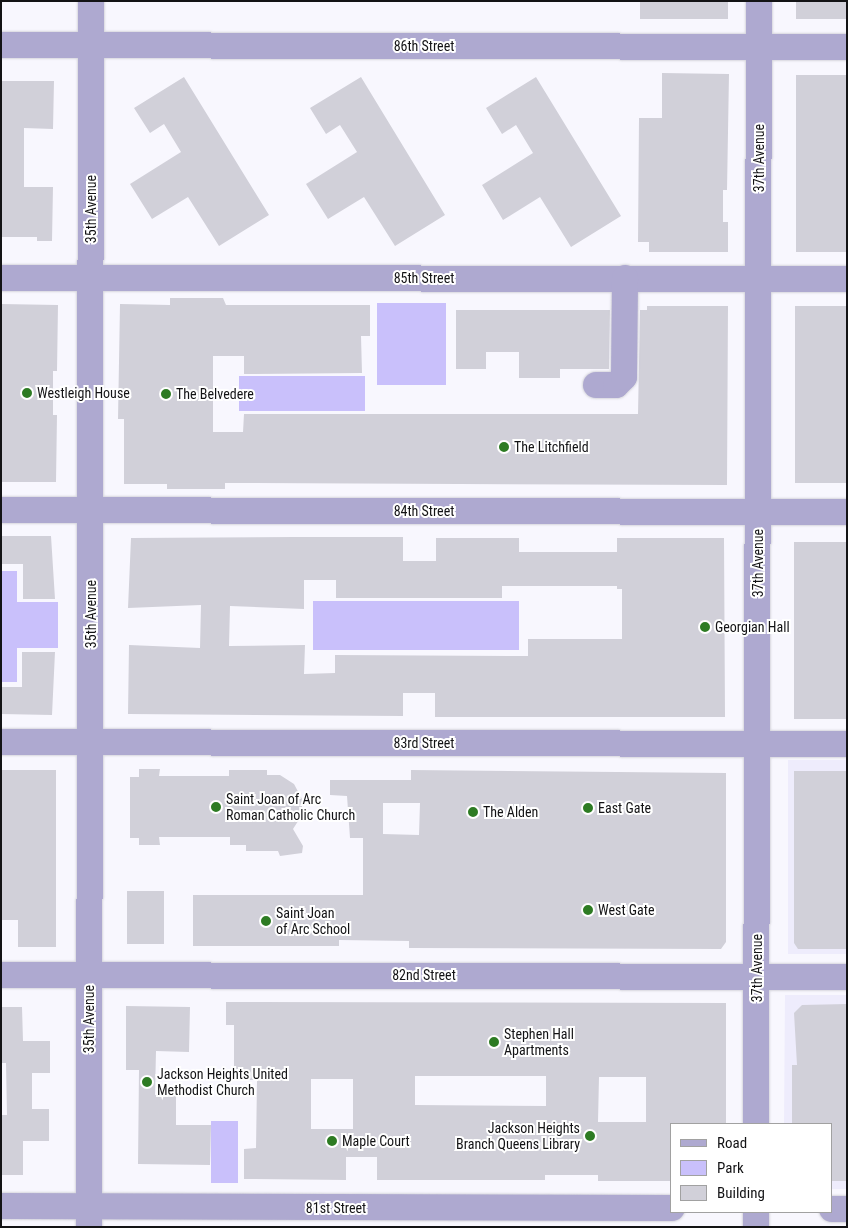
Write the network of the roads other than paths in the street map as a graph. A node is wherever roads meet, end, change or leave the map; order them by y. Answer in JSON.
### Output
{"nodes":[{"id":1,"x":91,"y":1,"type":"edge"},
{"id":2,"x":759,"y":1,"type":"edge"},
{"id":3,"x":1,"y":45,"type":"edge"},
{"id":4,"x":92,"y":45,"type":"junction"},
{"id":5,"x":759,"y":47,"type":"junction"},
{"id":6,"x":847,"y":47,"type":"edge"},
{"id":7,"x":1,"y":278,"type":"edge"},
{"id":8,"x":91,"y":278,"type":"junction"},
{"id":9,"x":626,"y":278,"type":"junction"},
{"id":10,"x":758,"y":279,"type":"junction"},
{"id":11,"x":847,"y":279,"type":"edge"},
{"id":12,"x":596,"y":385,"type":"dead end"},
{"id":13,"x":1,"y":510,"type":"edge"},
{"id":14,"x":91,"y":510,"type":"junction"},
{"id":15,"x":758,"y":511,"type":"junction"},
{"id":16,"x":847,"y":512,"type":"edge"},
{"id":17,"x":1,"y":742,"type":"edge"},
{"id":18,"x":90,"y":742,"type":"junction"},
{"id":19,"x":757,"y":743,"type":"junction"},
{"id":20,"x":847,"y":744,"type":"edge"},
{"id":21,"x":1,"y":975,"type":"edge"},
{"id":22,"x":89,"y":975,"type":"junction"},
{"id":23,"x":756,"y":976,"type":"junction"},
{"id":24,"x":847,"y":977,"type":"edge"},
{"id":25,"x":756,"y":1123,"type":"edge"},
{"id":26,"x":1,"y":1206,"type":"edge"},
{"id":27,"x":670,"y":1208,"type":"edge"},
{"id":28,"x":833,"y":1209,"type":"edge"},
{"id":29,"x":847,"y":1209,"type":"edge"},
{"id":30,"x":756,"y":1213,"type":"edge"},
{"id":31,"x":89,"y":1217,"type":"edge"},
{"id":32,"x":756,"y":1227,"type":"edge"}],
"edges":[{"from":1,"to":4,"type":"street","name":"35th Avenue"},
{"from":2,"to":5,"type":"street","name":"37th Avenue"},
{"from":3,"to":4,"type":"street","name":"86th Street"},
{"from":4,"to":5,"type":"street","name":"86th Street"},
{"from":4,"to":8,"type":"street","name":"35th Avenue"},
{"from":5,"to":6,"type":"street","name":"86th Street"},
{"from":5,"to":10,"type":"street","name":"37th Avenue"},
{"from":7,"to":8,"type":"street","name":"85th Street"},
{"from":8,"to":9,"type":"street","name":"85th Street"},
{"from":8,"to":14,"type":"street","name":"35th Avenue"},
{"from":9,"to":10,"type":"street","name":"85th Street"},
{"from":9,"to":12,"type":"street"},
{"from":10,"to":11,"type":"street","name":"85th Street"},
{"from":10,"to":15,"type":"street","name":"37th Avenue"},
{"from":13,"to":14,"type":"street","name":"84th Street"},
{"from":14,"to":15,"type":"street","name":"84th Street"},
{"from":14,"to":18,"type":"street","name":"35th Avenue"},
{"from":15,"to":16,"type":"street","name":"84th Street"},
{"from":15,"to":19,"type":"street","name":"37th Avenue"},
{"from":17,"to":18,"type":"street","name":"83rd Street"},
{"from":18,"to":19,"type":"street","name":"83rd Street"},
{"from":18,"to":22,"type":"street","name":"35th Avenue"},
{"from":19,"to":20,"type":"street","name":"83rd Street"},
{"from":19,"to":23,"type":"street","name":"37th Avenue"},
{"from":21,"to":22,"type":"street","name":"82nd Street"},
{"from":22,"to":23,"type":"street","name":"82nd Street"},
{"from":22,"to":31,"type":"street","name":"35th Avenue"},
{"from":23,"to":24,"type":"street","name":"82nd Street"},
{"from":23,"to":25,"type":"street","name":"37th Avenue"},
{"from":26,"to":31,"type":"street","name":"81st Street"},
{"from":27,"to":31,"type":"street","name":"81st Street"},
{"from":28,"to":29,"type":"street"},
{"from":30,"to":32,"type":"street"}]}
